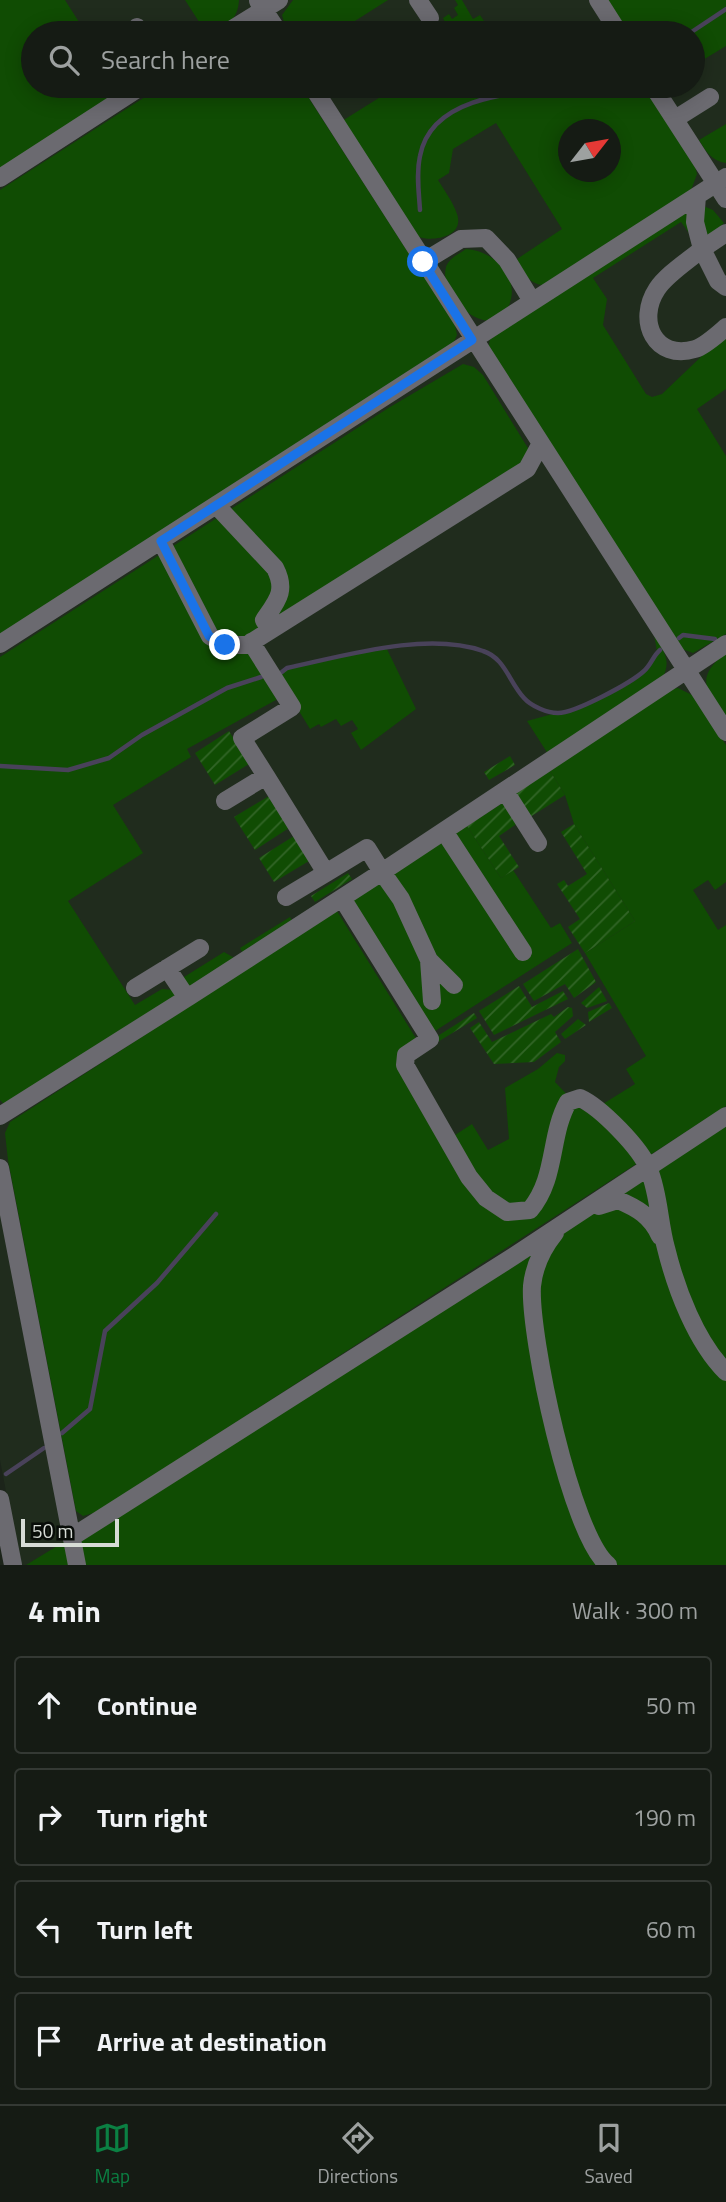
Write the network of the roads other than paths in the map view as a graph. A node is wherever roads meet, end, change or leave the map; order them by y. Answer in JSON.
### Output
{"nodes":[{"id":1,"x":418,"y":0,"type":"edge"},
{"id":2,"x":598,"y":0,"type":"edge"},
{"id":3,"x":267,"y":3,"type":"edge"},
{"id":4,"x":430,"y":18,"type":"dead end"},
{"id":5,"x":242,"y":21,"type":"edge"},
{"id":6,"x":274,"y":21,"type":"edge"},
{"id":7,"x":611,"y":21,"type":"edge"},
{"id":8,"x":710,"y":97,"type":"dead end"},
{"id":9,"x":123,"y":98,"type":"edge"},
{"id":10,"x":320,"y":98,"type":"edge"},
{"id":11,"x":661,"y":98,"type":"edge"},
{"id":12,"x":675,"y":120,"type":"junction"},
{"id":13,"x":0,"y":178,"type":"edge"},
{"id":14,"x":721,"y":180,"type":"edge"},
{"id":15,"x":696,"y":195,"type":"junction"},
{"id":16,"x":726,"y":199,"type":"edge"},
{"id":17,"x":726,"y":233,"type":"edge"},
{"id":18,"x":702,"y":249,"type":"junction"},
{"id":19,"x":423,"y":262,"type":"junction"},
{"id":20,"x":726,"y":287,"type":"edge"},
{"id":21,"x":532,"y":301,"type":"junction"},
{"id":22,"x":726,"y":327,"type":"edge"},
{"id":23,"x":472,"y":340,"type":"junction"},
{"id":24,"x":540,"y":444,"type":"junction"},
{"id":25,"x":527,"y":469,"type":"junction"},
{"id":26,"x":556,"y":469,"type":"junction"},
{"id":27,"x":216,"y":505,"type":"junction"},
{"id":28,"x":161,"y":541,"type":"junction"},
{"id":29,"x":270,"y":630,"type":"junction"},
{"id":30,"x":251,"y":642,"type":"junction"},
{"id":31,"x":0,"y":644,"type":"edge"},
{"id":32,"x":726,"y":645,"type":"edge"},
{"id":33,"x":686,"y":670,"type":"junction"},
{"id":34,"x":726,"y":732,"type":"edge"},
{"id":35,"x":266,"y":776,"type":"junction"},
{"id":36,"x":505,"y":791,"type":"junction"},
{"id":37,"x":225,"y":801,"type":"dead end"},
{"id":38,"x":444,"y":831,"type":"junction"},
{"id":39,"x":538,"y":842,"type":"dead end"},
{"id":40,"x":382,"y":872,"type":"junction"},
{"id":41,"x":326,"y":873,"type":"junction"},
{"id":42,"x":286,"y":897,"type":"dead end"},
{"id":43,"x":342,"y":898,"type":"junction"},
{"id":44,"x":200,"y":948,"type":"dead end"},
{"id":45,"x":523,"y":952,"type":"dead end"},
{"id":46,"x":429,"y":960,"type":"junction"},
{"id":47,"x":167,"y":968,"type":"junction"},
{"id":48,"x":454,"y":985,"type":"dead end"},
{"id":49,"x":135,"y":988,"type":"dead end"},
{"id":50,"x":187,"y":998,"type":"junction"},
{"id":51,"x":432,"y":1001,"type":"dead end"},
{"id":52,"x":0,"y":1116,"type":"edge"},
{"id":53,"x":726,"y":1116,"type":"edge"},
{"id":54,"x":0,"y":1168,"type":"edge"},
{"id":55,"x":649,"y":1168,"type":"junction"},
{"id":56,"x":573,"y":1217,"type":"junction"},
{"id":57,"x":666,"y":1249,"type":"junction"},
{"id":58,"x":514,"y":1256,"type":"junction"},
{"id":59,"x":532,"y":1284,"type":"junction"},
{"id":60,"x":726,"y":1372,"type":"edge"},
{"id":61,"x":0,"y":1499,"type":"edge"},
{"id":62,"x":72,"y":1538,"type":"junction"},
{"id":63,"x":13,"y":1565,"type":"edge"},
{"id":64,"x":77,"y":1565,"type":"edge"},
{"id":65,"x":608,"y":1565,"type":"edge"}],
"edges":[{"from":1,"to":4,"type":"lane"},
{"from":2,"to":7,"type":"lane"},
{"from":3,"to":5,"type":"lane"},
{"from":3,"to":6,"type":"lane"},
{"from":8,"to":12,"type":"lane"},
{"from":9,"to":13,"type":"lane"},
{"from":10,"to":19,"type":"lane"},
{"from":11,"to":12,"type":"lane"},
{"from":12,"to":14,"type":"lane"},
{"from":14,"to":15,"type":"lane"},
{"from":14,"to":16,"type":"lane"},
{"from":15,"to":18,"type":"lane"},
{"from":15,"to":21,"type":"lane"},
{"from":17,"to":18,"type":"lane"},
{"from":18,"to":20,"type":"lane"},
{"from":18,"to":22,"type":"lane"},
{"from":19,"to":21,"type":"lane"},
{"from":19,"to":23,"type":"lane"},
{"from":21,"to":23,"type":"lane"},
{"from":23,"to":24,"type":"lane"},
{"from":23,"to":27,"type":"lane"},
{"from":24,"to":25,"type":"lane"},
{"from":24,"to":26,"type":"lane"},
{"from":25,"to":26,"type":"lane"},
{"from":25,"to":29,"type":"lane"},
{"from":26,"to":33,"type":"lane"},
{"from":27,"to":28,"type":"lane"},
{"from":27,"to":29,"type":"lane"},
{"from":28,"to":30,"type":"lane"},
{"from":28,"to":31,"type":"lane"},
{"from":29,"to":30,"type":"lane"},
{"from":30,"to":35,"type":"lane"},
{"from":32,"to":33,"type":"lane"},
{"from":33,"to":34,"type":"lane"},
{"from":33,"to":36,"type":"lane"},
{"from":35,"to":37,"type":"lane"},
{"from":35,"to":41,"type":"lane"},
{"from":36,"to":38,"type":"lane"},
{"from":36,"to":39,"type":"lane"},
{"from":38,"to":40,"type":"lane"},
{"from":38,"to":45,"type":"lane"},
{"from":40,"to":41,"type":"lane"},
{"from":40,"to":43,"type":"lane"},
{"from":40,"to":46,"type":"lane"},
{"from":41,"to":42,"type":"lane"},
{"from":43,"to":50,"type":"lane"},
{"from":43,"to":55,"type":"lane"},
{"from":44,"to":47,"type":"lane"},
{"from":46,"to":48,"type":"lane"},
{"from":46,"to":51,"type":"lane"},
{"from":47,"to":49,"type":"lane"},
{"from":47,"to":50,"type":"lane"},
{"from":50,"to":52,"type":"lane"},
{"from":53,"to":55,"type":"lane"},
{"from":54,"to":62,"type":"lane"},
{"from":55,"to":56,"type":"lane"},
{"from":55,"to":57,"type":"lane"},
{"from":56,"to":57,"type":"lane"},
{"from":56,"to":58,"type":"lane"},
{"from":56,"to":59,"type":"lane"},
{"from":57,"to":60,"type":"lane"},
{"from":58,"to":59,"type":"lane"},
{"from":58,"to":62,"type":"lane"},
{"from":59,"to":65,"type":"lane"},
{"from":61,"to":63,"type":"lane"},
{"from":62,"to":64,"type":"lane"}]}
